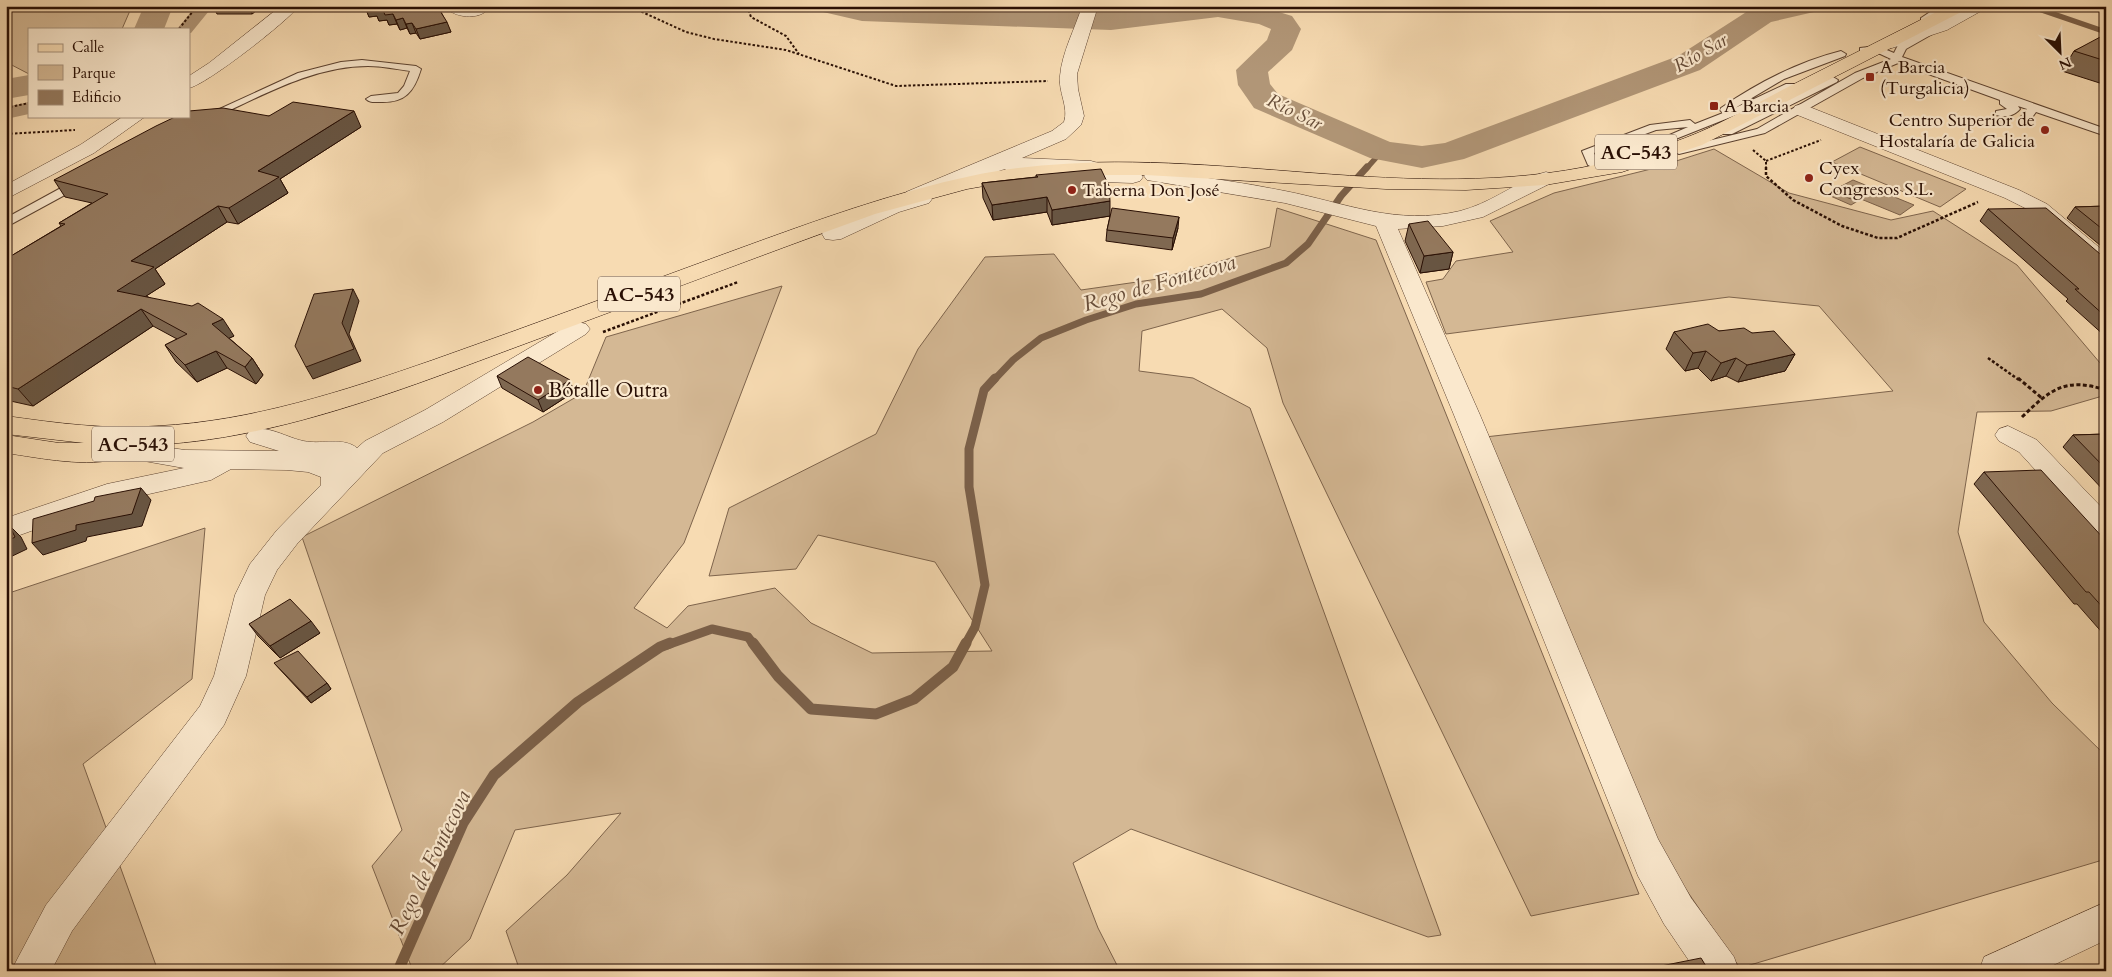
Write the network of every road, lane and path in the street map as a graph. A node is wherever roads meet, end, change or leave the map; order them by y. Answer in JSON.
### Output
{"nodes":[{"id":1,"x":197,"y":6,"type":"edge"},
{"id":2,"x":291,"y":6,"type":"edge"},
{"id":3,"x":452,"y":6,"type":"edge"},
{"id":4,"x":629,"y":6,"type":"edge"},
{"id":5,"x":747,"y":6,"type":"edge"},
{"id":6,"x":1940,"y":6,"type":"edge"},
{"id":7,"x":1946,"y":6,"type":"edge"},
{"id":8,"x":1962,"y":6,"type":"edge"},
{"id":9,"x":1982,"y":6,"type":"edge"},
{"id":10,"x":481,"y":8,"type":"dead end"},
{"id":11,"x":1089,"y":11,"type":"edge"},
{"id":12,"x":1941,"y":26,"type":"junction"},
{"id":13,"x":180,"y":28,"type":"edge"},
{"id":14,"x":799,"y":55,"type":"junction"},
{"id":15,"x":1861,"y":55,"type":"junction"},
{"id":16,"x":1887,"y":57,"type":"junction"},
{"id":17,"x":1068,"y":80,"type":"junction"},
{"id":18,"x":190,"y":82,"type":"edge"},
{"id":19,"x":371,"y":99,"type":"dead end"},
{"id":20,"x":2004,"y":102,"type":"junction"},
{"id":21,"x":28,"y":103,"type":"edge"},
{"id":22,"x":6,"y":108,"type":"edge"},
{"id":23,"x":2015,"y":109,"type":"junction"},
{"id":24,"x":1802,"y":110,"type":"junction"},
{"id":25,"x":2029,"y":112,"type":"junction"},
{"id":26,"x":2000,"y":113,"type":"dead end"},
{"id":27,"x":199,"y":120,"type":"edge"},
{"id":28,"x":130,"y":121,"type":"edge"},
{"id":29,"x":1702,"y":122,"type":"junction"},
{"id":30,"x":2106,"y":133,"type":"edge"},
{"id":31,"x":6,"y":134,"type":"edge"},
{"id":32,"x":1823,"y":138,"type":"dead end"},
{"id":33,"x":1664,"y":140,"type":"junction"},
{"id":34,"x":1053,"y":142,"type":"junction"},
{"id":35,"x":1701,"y":145,"type":"junction"},
{"id":36,"x":1749,"y":145,"type":"dead end"},
{"id":37,"x":1640,"y":161,"type":"junction"},
{"id":38,"x":1766,"y":161,"type":"junction"},
{"id":39,"x":1594,"y":165,"type":"junction"},
{"id":40,"x":1073,"y":166,"type":"junction"},
{"id":41,"x":1009,"y":168,"type":"junction"},
{"id":42,"x":1105,"y":168,"type":"junction"},
{"id":43,"x":44,"y":173,"type":"junction"},
{"id":44,"x":6,"y":176,"type":"edge"},
{"id":45,"x":1154,"y":176,"type":"junction"},
{"id":46,"x":1133,"y":177,"type":"junction"},
{"id":47,"x":88,"y":178,"type":"edge"},
{"id":48,"x":1274,"y":178,"type":"junction"},
{"id":49,"x":1546,"y":178,"type":"junction"},
{"id":50,"x":6,"y":193,"type":"edge"},
{"id":51,"x":909,"y":198,"type":"junction"},
{"id":52,"x":1985,"y":198,"type":"dead end"},
{"id":53,"x":1371,"y":218,"type":"junction"},
{"id":54,"x":6,"y":223,"type":"edge"},
{"id":55,"x":833,"y":234,"type":"junction"},
{"id":56,"x":2106,"y":264,"type":"edge"},
{"id":57,"x":747,"y":279,"type":"dead end"},
{"id":58,"x":587,"y":332,"type":"junction"},
{"id":59,"x":1988,"y":358,"type":"dead end"},
{"id":60,"x":2106,"y":390,"type":"edge"},
{"id":61,"x":2043,"y":399,"type":"junction"},
{"id":62,"x":6,"y":425,"type":"edge"},
{"id":63,"x":2013,"y":430,"type":"joint"},
{"id":64,"x":6,"y":431,"type":"edge"},
{"id":65,"x":259,"y":436,"type":"junction"},
{"id":66,"x":6,"y":444,"type":"edge"},
{"id":67,"x":136,"y":452,"type":"junction"},
{"id":68,"x":223,"y":461,"type":"junction"},
{"id":69,"x":353,"y":466,"type":"junction"},
{"id":70,"x":6,"y":530,"type":"edge"},
{"id":71,"x":2106,"y":530,"type":"edge"},
{"id":72,"x":2106,"y":920,"type":"edge"},
{"id":73,"x":30,"y":971,"type":"edge"},
{"id":74,"x":1720,"y":971,"type":"edge"},
{"id":75,"x":1998,"y":971,"type":"edge"}],
"edges":[{"from":1,"to":13,"type":"path"},
{"from":2,"to":18,"type":"street"},
{"from":3,"to":10,"type":"street"},
{"from":4,"to":14,"type":"path"},
{"from":5,"to":14,"type":"path"},
{"from":6,"to":29,"type":"main road","number":"AC-543"},
{"from":7,"to":15,"type":"lane"},
{"from":8,"to":12,"type":"lane"},
{"from":8,"to":16,"type":"main road","number":"AC-543"},
{"from":9,"to":12,"type":"street"},
{"from":11,"to":17,"type":"street"},
{"from":12,"to":16,"type":"street"},
{"from":14,"to":17,"type":"path"},
{"from":15,"to":16,"type":"main road","number":"AC-543"},
{"from":15,"to":33,"type":"lane"},
{"from":15,"to":37,"type":"main road","number":"AC-543"},
{"from":16,"to":20,"type":"lane"},
{"from":16,"to":24,"type":"lane"},
{"from":16,"to":25,"type":"lane"},
{"from":16,"to":35,"type":"lane"},
{"from":17,"to":34,"type":"street"},
{"from":19,"to":27,"type":"lane"},
{"from":20,"to":23,"type":"lane"},
{"from":20,"to":25,"type":"lane"},
{"from":21,"to":22,"type":"path"},
{"from":23,"to":25,"type":"lane"},
{"from":23,"to":26,"type":"lane"},
{"from":24,"to":35,"type":"lane"},
{"from":24,"to":56,"type":"street"},
{"from":25,"to":30,"type":"lane"},
{"from":28,"to":31,"type":"path"},
{"from":28,"to":43,"type":"street"},
{"from":29,"to":33,"type":"main road","number":"AC-543"},
{"from":29,"to":39,"type":"lane"},
{"from":32,"to":38,"type":"path"},
{"from":33,"to":39,"type":"main road","number":"AC-543"},
{"from":34,"to":40,"type":"street"},
{"from":34,"to":41,"type":"street"},
{"from":35,"to":37,"type":"lane"},
{"from":36,"to":38,"type":"path"},
{"from":37,"to":49,"type":"main road","number":"AC-543"},
{"from":38,"to":52,"type":"path"},
{"from":39,"to":49,"type":"main road","number":"AC-543"},
{"from":40,"to":41,"type":"street"},
{"from":40,"to":42,"type":"street"},
{"from":41,"to":42,"type":"main road","number":"AC-543"},
{"from":41,"to":46,"type":"street"},
{"from":41,"to":51,"type":"main road","number":"AC-543"},
{"from":41,"to":51,"type":"street"},
{"from":41,"to":55,"type":"street"},
{"from":42,"to":48,"type":"main road","number":"AC-543"},
{"from":43,"to":44,"type":"street"},
{"from":43,"to":50,"type":"street"},
{"from":45,"to":46,"type":"main road","number":"AC-543"},
{"from":45,"to":48,"type":"main road","number":"AC-543"},
{"from":45,"to":53,"type":"street"},
{"from":46,"to":55,"type":"main road","number":"AC-543"},
{"from":47,"to":54,"type":"lane"},
{"from":48,"to":49,"type":"main road","number":"AC-543"},
{"from":49,"to":53,"type":"street"},
{"from":51,"to":62,"type":"main road","number":"AC-543"},
{"from":53,"to":74,"type":"street"},
{"from":55,"to":58,"type":"main road","number":"AC-543"},
{"from":57,"to":58,"type":"path"},
{"from":58,"to":65,"type":"main road","number":"AC-543"},
{"from":58,"to":69,"type":"street"},
{"from":59,"to":61,"type":"path"},
{"from":60,"to":61,"type":"path"},
{"from":61,"to":63,"type":"path"},
{"from":63,"to":71,"type":"street"},
{"from":64,"to":65,"type":"main road","number":"AC-543"},
{"from":65,"to":67,"type":"main road","number":"AC-543"},
{"from":65,"to":69,"type":"street"},
{"from":66,"to":67,"type":"main road","number":"AC-543"},
{"from":67,"to":68,"type":"street"},
{"from":68,"to":69,"type":"street"},
{"from":68,"to":70,"type":"street"},
{"from":69,"to":73,"type":"street"},
{"from":72,"to":75,"type":"street"}]}
